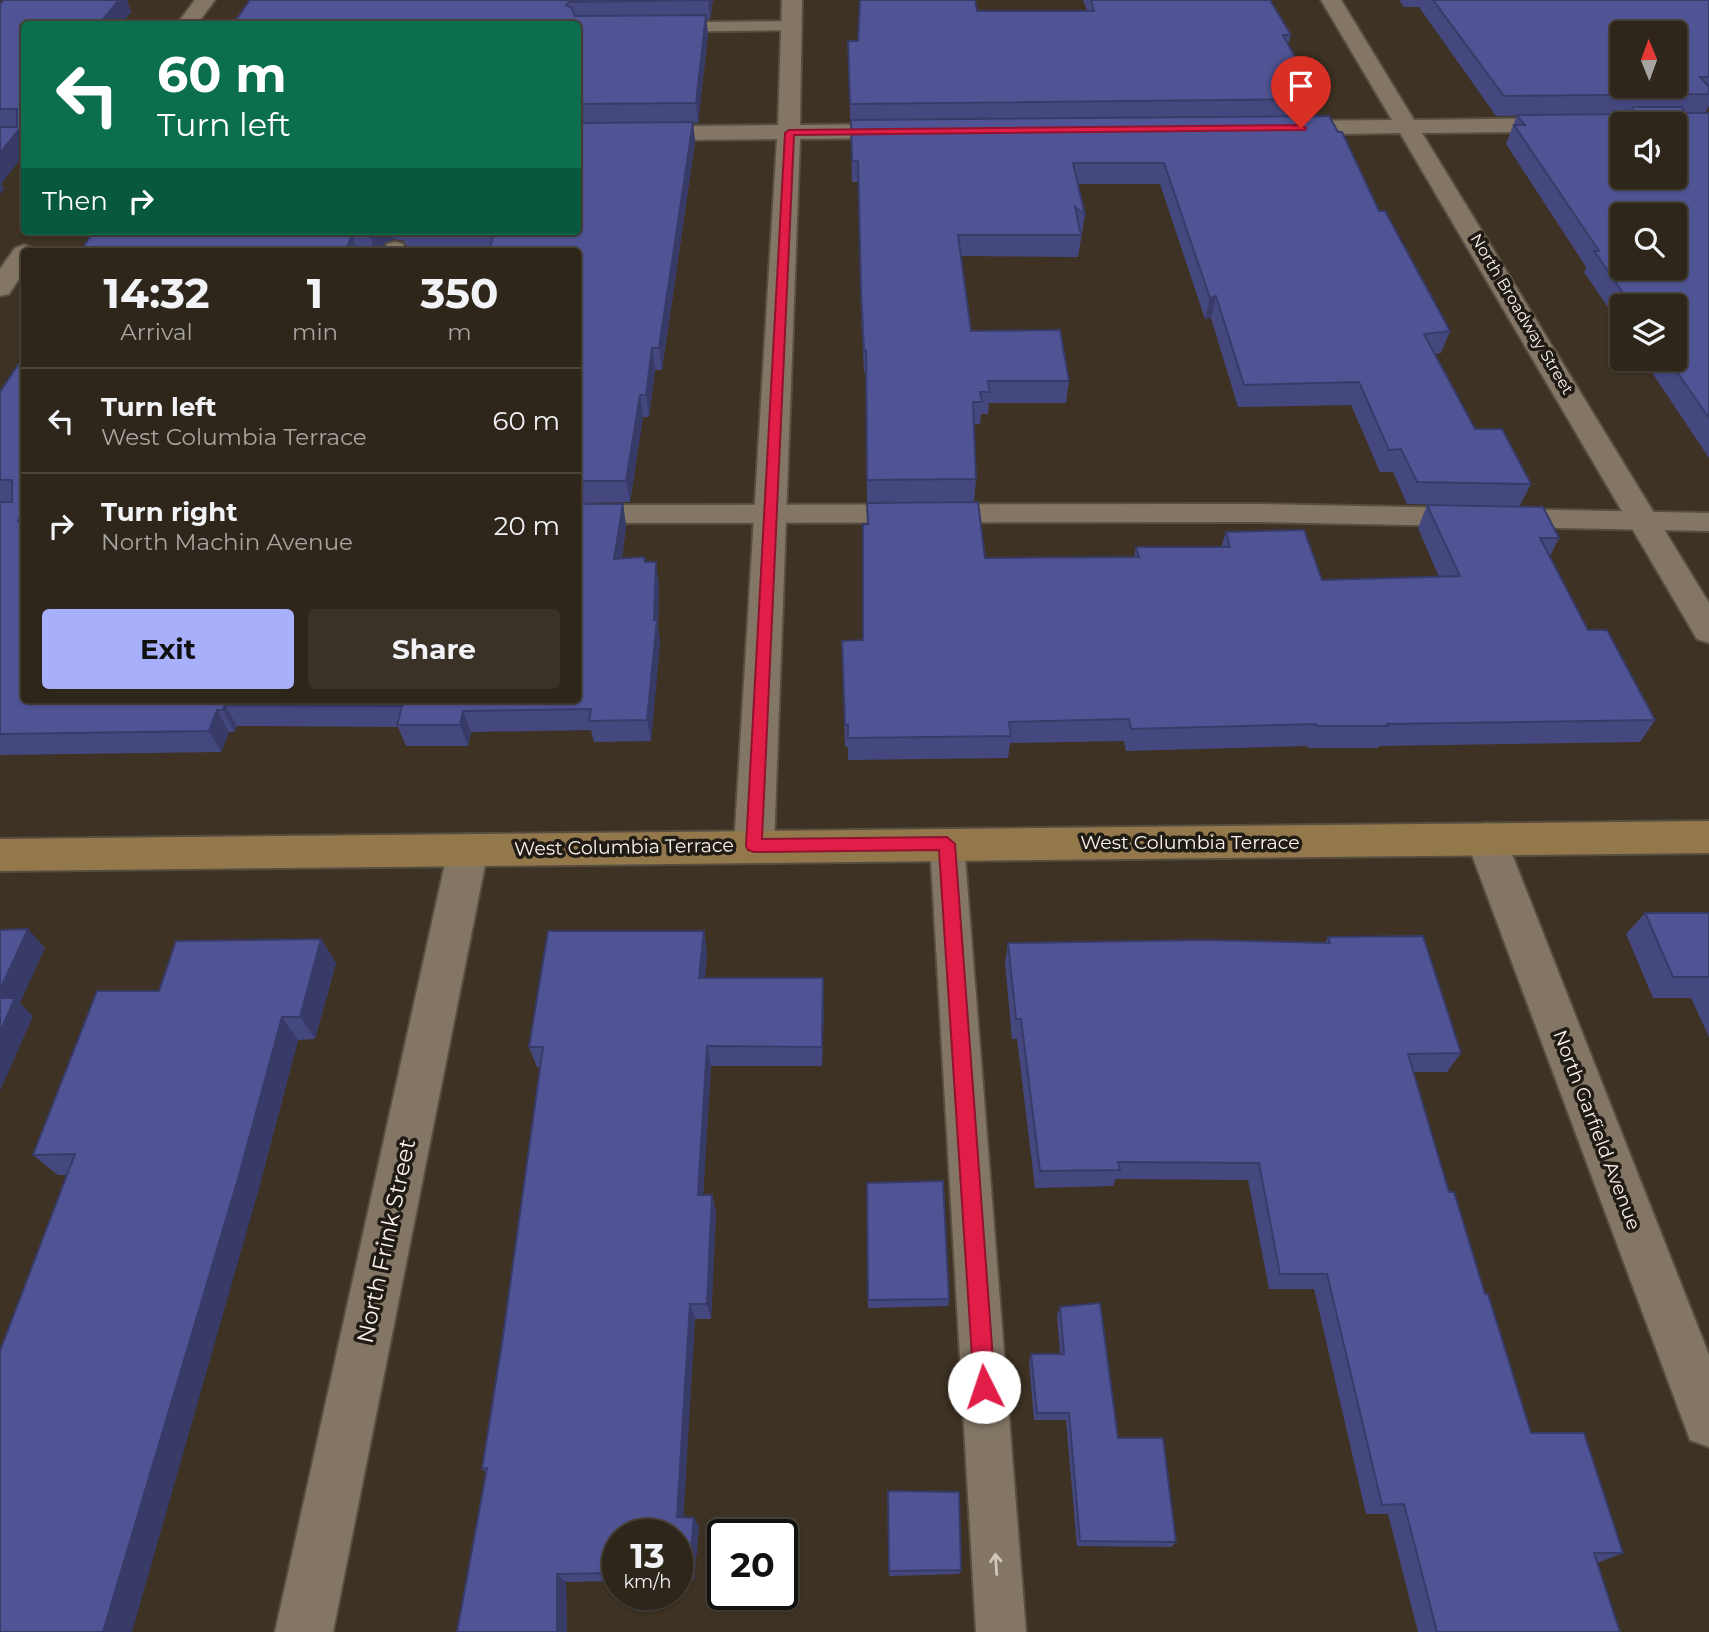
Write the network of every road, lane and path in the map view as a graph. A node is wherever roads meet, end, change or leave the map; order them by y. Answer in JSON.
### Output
{"nodes":[{"id":1,"x":205,"y":0,"type":"edge"},
{"id":2,"x":1332,"y":0,"type":"edge"},
{"id":3,"x":792,"y":13,"type":"edge"},
{"id":4,"x":189,"y":21,"type":"edge"},
{"id":5,"x":581,"y":27,"type":"edge"},
{"id":6,"x":1610,"y":124,"type":"edge"},
{"id":7,"x":1409,"y":127,"type":"junction"},
{"id":8,"x":1258,"y":128,"type":"edge"},
{"id":9,"x":927,"y":131,"type":"edge"},
{"id":10,"x":789,"y":133,"type":"junction"},
{"id":11,"x":581,"y":134,"type":"edge"},
{"id":12,"x":21,"y":259,"type":"edge"},
{"id":13,"x":0,"y":288,"type":"edge"},
{"id":14,"x":581,"y":514,"type":"edge"},
{"id":15,"x":770,"y":514,"type":"junction"},
{"id":16,"x":1645,"y":520,"type":"junction"},
{"id":17,"x":1709,"y":522,"type":"edge"},
{"id":18,"x":1709,"y":631,"type":"edge"},
{"id":19,"x":1709,"y":837,"type":"edge"},
{"id":20,"x":1486,"y":839,"type":"junction"},
{"id":21,"x":947,"y":844,"type":"junction"},
{"id":22,"x":754,"y":846,"type":"junction"},
{"id":23,"x":468,"y":850,"type":"junction"},
{"id":24,"x":0,"y":855,"type":"edge"},
{"id":25,"x":1709,"y":1421,"type":"edge"},
{"id":26,"x":304,"y":1632,"type":"edge"},
{"id":27,"x":1001,"y":1632,"type":"edge"}],
"edges":[{"from":1,"to":4,"type":"street"},
{"from":2,"to":7,"type":"street","name":"North Broadway Street"},
{"from":3,"to":5,"type":"lane"},
{"from":3,"to":10,"type":"street"},
{"from":6,"to":7,"type":"street"},
{"from":7,"to":8,"type":"street"},
{"from":7,"to":16,"type":"street","name":"North Broadway Street"},
{"from":9,"to":10,"type":"street"},
{"from":10,"to":11,"type":"street"},
{"from":10,"to":15,"type":"street"},
{"from":12,"to":13,"type":"street"},
{"from":14,"to":15,"type":"lane"},
{"from":15,"to":16,"type":"lane"},
{"from":15,"to":22,"type":"street"},
{"from":16,"to":17,"type":"lane"},
{"from":16,"to":18,"type":"street","name":"North Broadway Street"},
{"from":19,"to":20,"type":"street","name":"West Columbia Terrace"},
{"from":20,"to":21,"type":"street","name":"West Columbia Terrace"},
{"from":20,"to":25,"type":"street","name":"North Garfield Avenue"},
{"from":21,"to":22,"type":"street","name":"West Columbia Terrace"},
{"from":27,"to":21,"type":"lane","one_way":true},
{"from":22,"to":23,"type":"street","name":"West Columbia Terrace"},
{"from":23,"to":24,"type":"street","name":"West Columbia Terrace"},
{"from":23,"to":26,"type":"street","name":"North Frink Street"}]}
